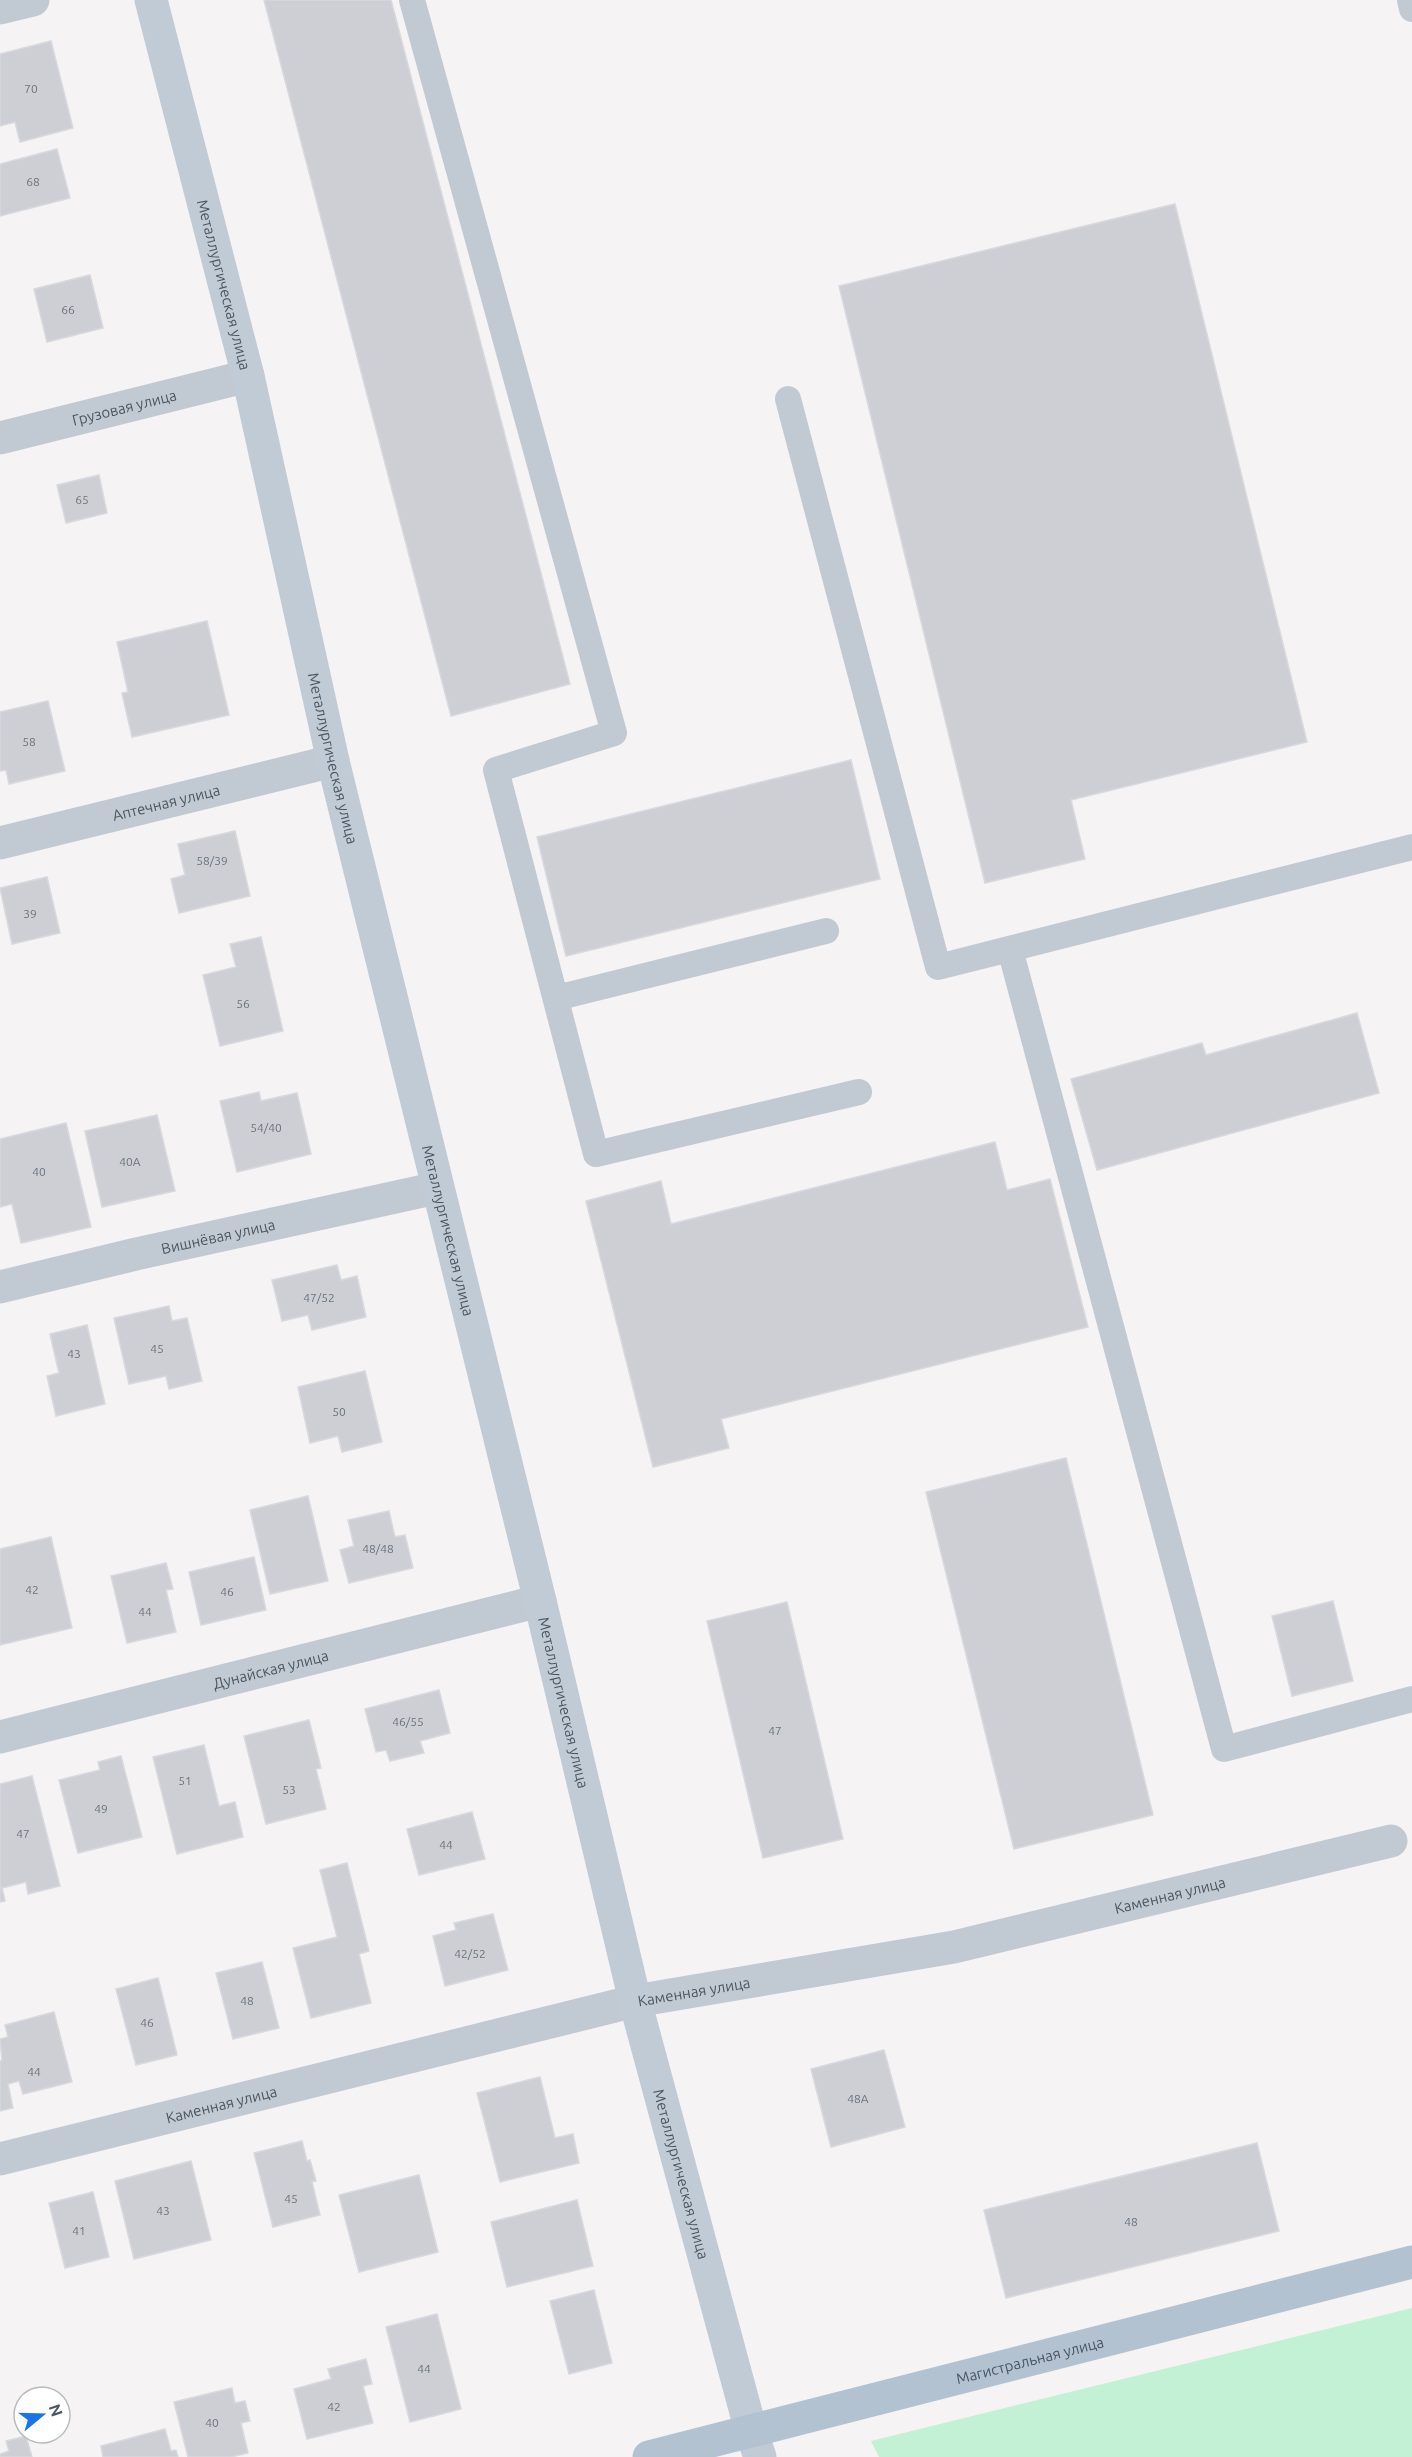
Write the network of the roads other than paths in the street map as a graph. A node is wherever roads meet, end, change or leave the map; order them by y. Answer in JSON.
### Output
{"nodes":[{"id":1,"x":33,"y":0,"type":"edge"},
{"id":2,"x":151,"y":0,"type":"edge"},
{"id":3,"x":412,"y":0,"type":"edge"},
{"id":4,"x":1410,"y":0,"type":"edge"},
{"id":5,"x":0,"y":8,"type":"edge"},
{"id":6,"x":1412,"y":9,"type":"edge"},
{"id":7,"x":248,"y":376,"type":"junction"},
{"id":8,"x":788,"y":399,"type":"dead end"},
{"id":9,"x":0,"y":438,"type":"edge"},
{"id":10,"x":333,"y":761,"type":"junction"},
{"id":11,"x":0,"y":843,"type":"edge"},
{"id":12,"x":1412,"y":847,"type":"edge"},
{"id":13,"x":825,"y":931,"type":"dead end"},
{"id":14,"x":1011,"y":949,"type":"junction"},
{"id":15,"x":556,"y":998,"type":"junction"},
{"id":16,"x":859,"y":1092,"type":"dead end"},
{"id":17,"x":437,"y":1188,"type":"junction"},
{"id":18,"x":0,"y":1287,"type":"edge"},
{"id":19,"x":540,"y":1601,"type":"junction"},
{"id":20,"x":1412,"y":1699,"type":"edge"},
{"id":21,"x":0,"y":1737,"type":"edge"},
{"id":22,"x":1391,"y":1841,"type":"dead end"},
{"id":23,"x":635,"y":2001,"type":"junction"},
{"id":24,"x":0,"y":2159,"type":"edge"},
{"id":25,"x":1412,"y":2262,"type":"edge"},
{"id":26,"x":756,"y":2444,"type":"edge"},
{"id":27,"x":649,"y":2457,"type":"edge"}],
"edges":[{"from":1,"to":5,"type":"street"},
{"from":2,"to":7,"type":"street","name":"Металлургическая улица"},
{"from":3,"to":15,"type":"lane"},
{"from":4,"to":6,"type":"lane"},
{"from":7,"to":9,"type":"street","name":"Грузовая улица"},
{"from":7,"to":10,"type":"street","name":"Металлургическая улица"},
{"from":8,"to":14,"type":"lane"},
{"from":10,"to":11,"type":"street","name":"Аптечная улица"},
{"from":10,"to":17,"type":"street","name":"Металлургическая улица"},
{"from":12,"to":14,"type":"lane"},
{"from":13,"to":15,"type":"lane"},
{"from":14,"to":20,"type":"lane"},
{"from":15,"to":16,"type":"lane"},
{"from":17,"to":18,"type":"street","name":"Вишнёвая улица"},
{"from":17,"to":19,"type":"street","name":"Металлургическая улица"},
{"from":19,"to":21,"type":"street","name":"Дунайская улица"},
{"from":19,"to":23,"type":"street","name":"Металлургическая улица"},
{"from":22,"to":23,"type":"street","name":"Каменная улица"},
{"from":23,"to":24,"type":"street","name":"Каменная улица"},
{"from":23,"to":26,"type":"street","name":"Металлургическая улица"},
{"from":25,"to":26,"type":"main road","name":"Магистральная улица"},
{"from":26,"to":27,"type":"main road","name":"Магистральная улица"}]}
